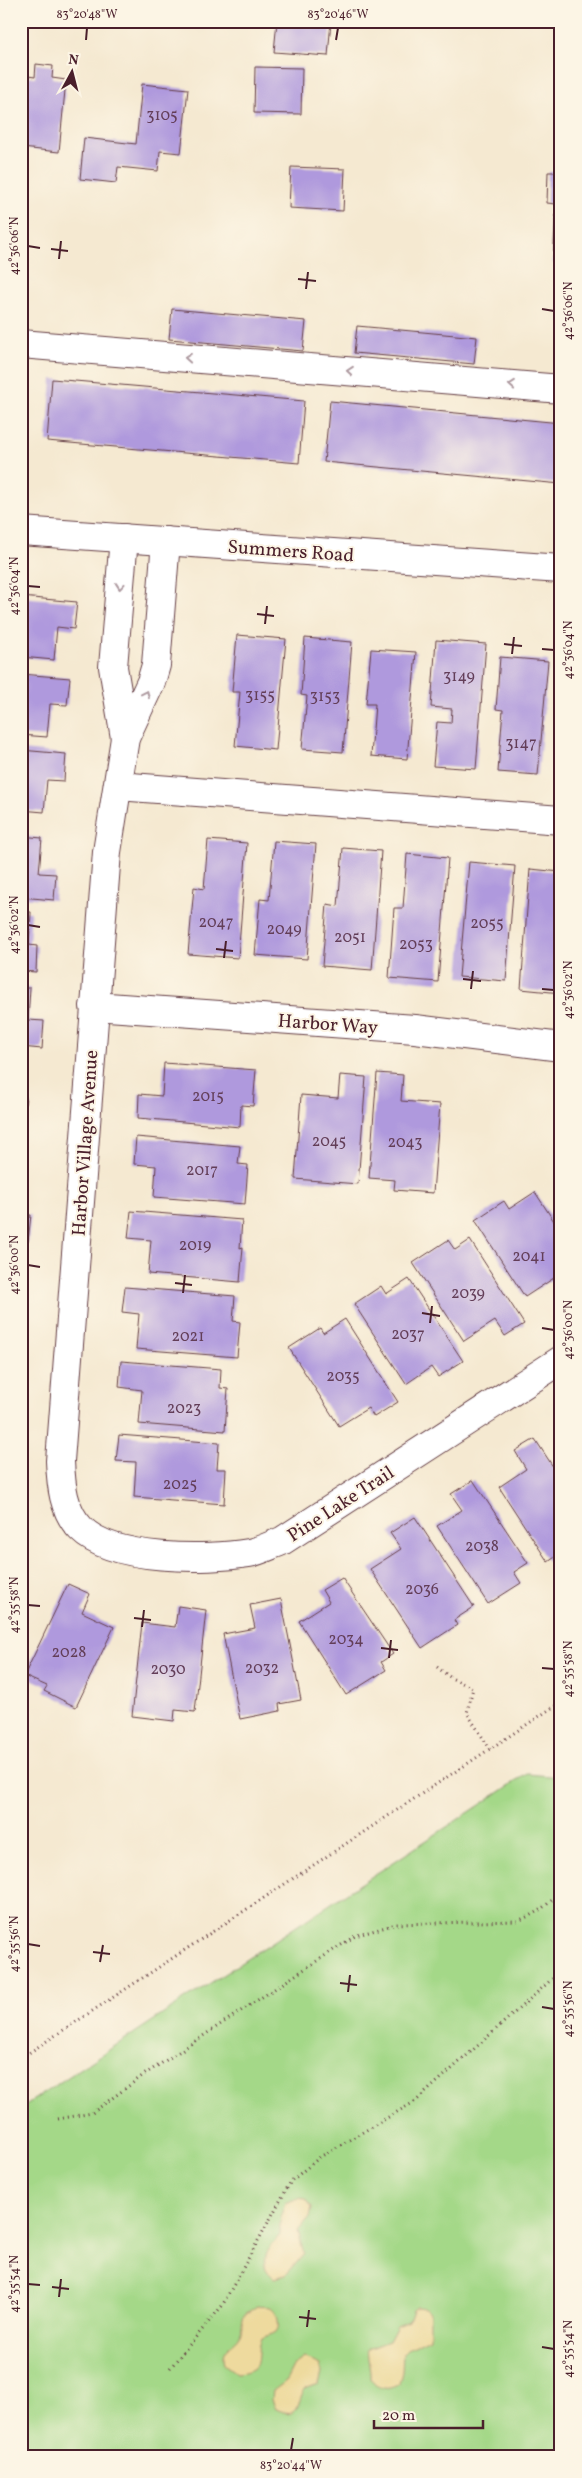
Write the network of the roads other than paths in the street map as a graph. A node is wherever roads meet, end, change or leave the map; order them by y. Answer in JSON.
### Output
{"nodes":[{"id":1,"x":21,"y":344,"type":"edge"},
{"id":2,"x":561,"y":389,"type":"edge"},
{"id":3,"x":21,"y":531,"type":"edge"},
{"id":4,"x":124,"y":538,"type":"junction"},
{"id":5,"x":166,"y":541,"type":"junction"},
{"id":6,"x":561,"y":569,"type":"edge"},
{"id":7,"x":125,"y":738,"type":"junction"},
{"id":8,"x":118,"y":786,"type":"junction"},
{"id":9,"x":561,"y":820,"type":"edge"},
{"id":10,"x":94,"y":1006,"type":"junction"},
{"id":11,"x":561,"y":1047,"type":"edge"},
{"id":12,"x":561,"y":1360,"type":"edge"},
{"id":13,"x":93,"y":1538,"type":"joint"}],
"edges":[{"from":2,"to":1,"type":"street","one_way":true},
{"from":3,"to":4,"type":"street","name":"Summers Road"},
{"from":4,"to":5,"type":"street","name":"Summers Road"},
{"from":4,"to":7,"type":"street","name":"Harbor Village Avenue","one_way":true},
{"from":5,"to":6,"type":"street","name":"Summers Road"},
{"from":7,"to":5,"type":"street","name":"Harbor Village Avenue","one_way":true},
{"from":7,"to":8,"type":"street","name":"Harbor Village Avenue"},
{"from":8,"to":9,"type":"street"},
{"from":8,"to":10,"type":"street","name":"Harbor Village Avenue"},
{"from":10,"to":11,"type":"street","name":"Harbor Way"},
{"from":10,"to":13,"type":"street","name":"Harbor Village Avenue"},
{"from":12,"to":13,"type":"street","name":"Pine Lake Trail"}]}
